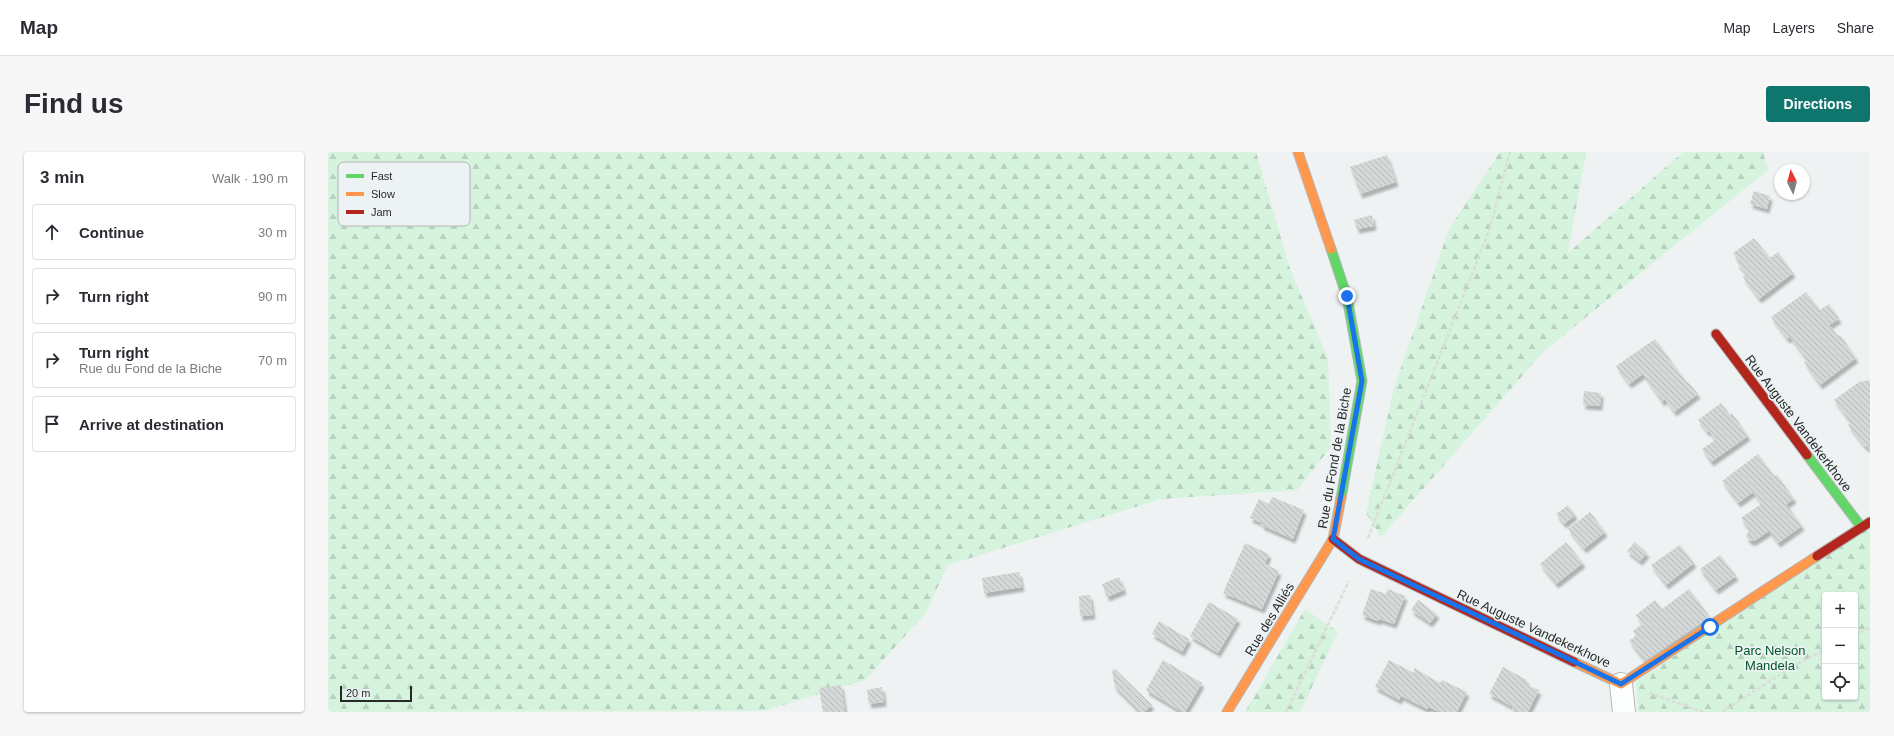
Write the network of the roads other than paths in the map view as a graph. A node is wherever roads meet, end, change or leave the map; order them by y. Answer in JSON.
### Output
{"nodes":[{"id":1,"x":1298,"y":152,"type":"edge"},
{"id":2,"x":1716,"y":334,"type":"dead end"},
{"id":3,"x":1870,"y":522,"type":"edge"},
{"id":4,"x":1862,"y":528,"type":"junction"},
{"id":5,"x":1333,"y":539,"type":"junction"},
{"id":6,"x":1621,"y":684,"type":"junction"},
{"id":7,"x":1228,"y":712,"type":"edge"},
{"id":8,"x":1624,"y":712,"type":"edge"}],
"edges":[{"from":1,"to":5,"type":"street","name":"Rue du Fond de la Biche"},
{"from":2,"to":4,"type":"street","name":"Rue Auguste Vandekerkhove"},
{"from":3,"to":4,"type":"street"},
{"from":4,"to":6,"type":"street"},
{"from":5,"to":6,"type":"street","name":"Rue Auguste Vandekerkhove"},
{"from":5,"to":7,"type":"street","name":"Rue des Alliés"},
{"from":6,"to":8,"type":"street"}]}
